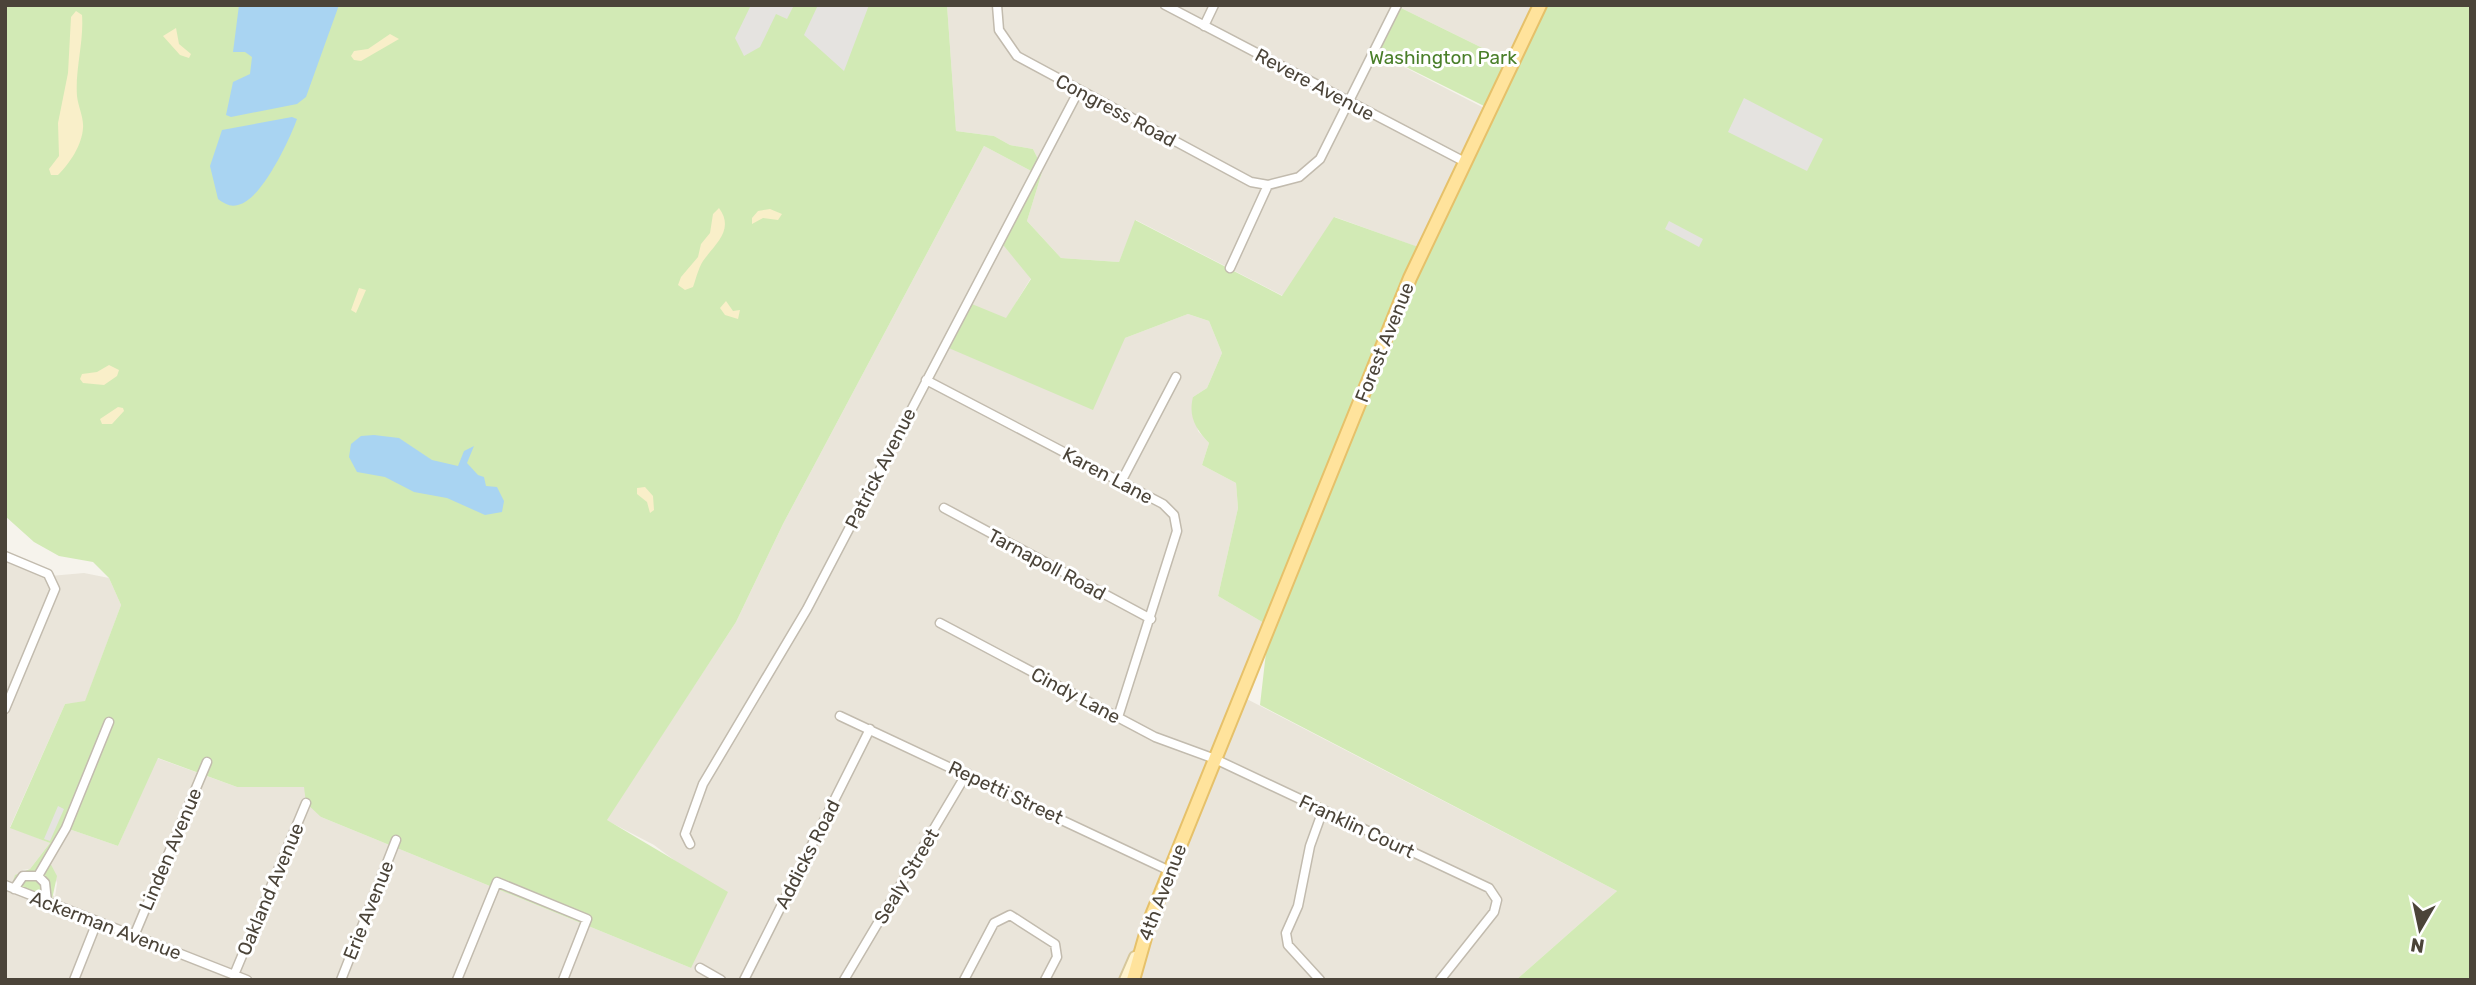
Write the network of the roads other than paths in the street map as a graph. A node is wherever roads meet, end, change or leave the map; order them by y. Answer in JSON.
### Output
{"nodes":[{"id":1,"x":997,"y":5,"type":"edge"},
{"id":2,"x":1165,"y":5,"type":"edge"},
{"id":3,"x":1214,"y":5,"type":"edge"},
{"id":4,"x":1397,"y":5,"type":"edge"},
{"id":5,"x":1540,"y":5,"type":"edge"},
{"id":6,"x":1204,"y":26,"type":"junction"},
{"id":7,"x":1079,"y":90,"type":"junction"},
{"id":8,"x":1350,"y":102,"type":"junction"},
{"id":9,"x":1465,"y":162,"type":"junction"},
{"id":10,"x":1268,"y":185,"type":"junction"},
{"id":11,"x":1230,"y":268,"type":"dead end"},
{"id":12,"x":1176,"y":377,"type":"dead end"},
{"id":13,"x":926,"y":380,"type":"junction"},
{"id":14,"x":1121,"y":482,"type":"junction"},
{"id":15,"x":944,"y":508,"type":"dead end"},
{"id":16,"x":5,"y":556,"type":"edge"},
{"id":17,"x":1151,"y":619,"type":"junction"},
{"id":18,"x":940,"y":623,"type":"dead end"},
{"id":19,"x":5,"y":709,"type":"edge"},
{"id":20,"x":840,"y":716,"type":"dead end"},
{"id":21,"x":1118,"y":717,"type":"junction"},
{"id":22,"x":109,"y":722,"type":"dead end"},
{"id":23,"x":870,"y":729,"type":"junction"},
{"id":24,"x":1215,"y":759,"type":"junction"},
{"id":25,"x":207,"y":762,"type":"dead end"},
{"id":26,"x":967,"y":773,"type":"junction"},
{"id":27,"x":306,"y":803,"type":"dead end"},
{"id":28,"x":1322,"y":810,"type":"junction"},
{"id":29,"x":396,"y":840,"type":"dead end"},
{"id":30,"x":690,"y":844,"type":"dead end"},
{"id":31,"x":1170,"y":871,"type":"junction"},
{"id":32,"x":38,"y":876,"type":"junction"},
{"id":33,"x":10,"y":887,"type":"edge"},
{"id":34,"x":47,"y":902,"type":"junction"},
{"id":35,"x":97,"y":922,"type":"junction"},
{"id":36,"x":134,"y":936,"type":"junction"},
{"id":37,"x":1143,"y":939,"type":"junction"},
{"id":38,"x":700,"y":968,"type":"dead end"},
{"id":39,"x":234,"y":975,"type":"junction"},
{"id":40,"x":74,"y":980,"type":"edge"},
{"id":41,"x":247,"y":980,"type":"edge"},
{"id":42,"x":341,"y":980,"type":"edge"},
{"id":43,"x":457,"y":980,"type":"edge"},
{"id":44,"x":563,"y":980,"type":"edge"},
{"id":45,"x":721,"y":980,"type":"edge"},
{"id":46,"x":744,"y":980,"type":"edge"},
{"id":47,"x":844,"y":980,"type":"edge"},
{"id":48,"x":964,"y":980,"type":"edge"},
{"id":49,"x":1045,"y":980,"type":"edge"},
{"id":50,"x":1125,"y":980,"type":"edge"},
{"id":51,"x":1133,"y":980,"type":"edge"},
{"id":52,"x":1320,"y":980,"type":"edge"},
{"id":53,"x":1440,"y":980,"type":"edge"}],
"edges":[{"from":1,"to":7,"type":"street","name":"Congress Road"},
{"from":2,"to":6,"type":"street","name":"Revere Avenue"},
{"from":3,"to":6,"type":"street"},
{"from":4,"to":8,"type":"street"},
{"from":5,"to":9,"type":"main road","name":"Forest Avenue"},
{"from":6,"to":8,"type":"street","name":"Revere Avenue"},
{"from":7,"to":10,"type":"street","name":"Congress Road"},
{"from":7,"to":13,"type":"street","name":"Patrick Avenue"},
{"from":8,"to":9,"type":"street","name":"Revere Avenue"},
{"from":8,"to":10,"type":"street"},
{"from":9,"to":24,"type":"main road","name":"Forest Avenue"},
{"from":10,"to":11,"type":"street"},
{"from":12,"to":14,"type":"street"},
{"from":13,"to":14,"type":"street","name":"Karen Lane"},
{"from":13,"to":30,"type":"street","name":"Patrick Avenue"},
{"from":14,"to":17,"type":"street","name":"Karen Lane"},
{"from":15,"to":17,"type":"street","name":"Tarnapoll Road"},
{"from":16,"to":19,"type":"street"},
{"from":17,"to":21,"type":"street","name":"Karen Lane"},
{"from":18,"to":21,"type":"street","name":"Cindy Lane"},
{"from":20,"to":23,"type":"street","name":"Repetti Street"},
{"from":21,"to":24,"type":"street","name":"Cindy Lane"},
{"from":22,"to":32,"type":"street"},
{"from":23,"to":26,"type":"street","name":"Repetti Street"},
{"from":23,"to":46,"type":"street","name":"Addicks Road"},
{"from":24,"to":28,"type":"street","name":"Franklin Court"},
{"from":24,"to":31,"type":"main road","name":"4th Avenue"},
{"from":25,"to":36,"type":"street","name":"Linden Avenue"},
{"from":26,"to":31,"type":"street","name":"Repetti Street"},
{"from":26,"to":47,"type":"street","name":"Sealy Street"},
{"from":27,"to":39,"type":"street","name":"Oakland Avenue"},
{"from":28,"to":52,"type":"street"},
{"from":28,"to":53,"type":"street","name":"Franklin Court"},
{"from":29,"to":42,"type":"street","name":"Erie Avenue"},
{"from":31,"to":37,"type":"main road","name":"4th Avenue"},
{"from":32,"to":33,"type":"street"},
{"from":32,"to":34,"type":"street"},
{"from":33,"to":34,"type":"street","name":"Ackerman Avenue"},
{"from":34,"to":35,"type":"street","name":"Ackerman Avenue"},
{"from":35,"to":36,"type":"street","name":"Ackerman Avenue"},
{"from":35,"to":40,"type":"street"},
{"from":36,"to":39,"type":"street","name":"Ackerman Avenue"},
{"from":37,"to":50,"type":"main road"},
{"from":37,"to":51,"type":"main road","name":"4th Avenue"},
{"from":38,"to":45,"type":"street"},
{"from":39,"to":41,"type":"street","name":"Ackerman Avenue"},
{"from":43,"to":44,"type":"street"},
{"from":48,"to":49,"type":"street"}]}
